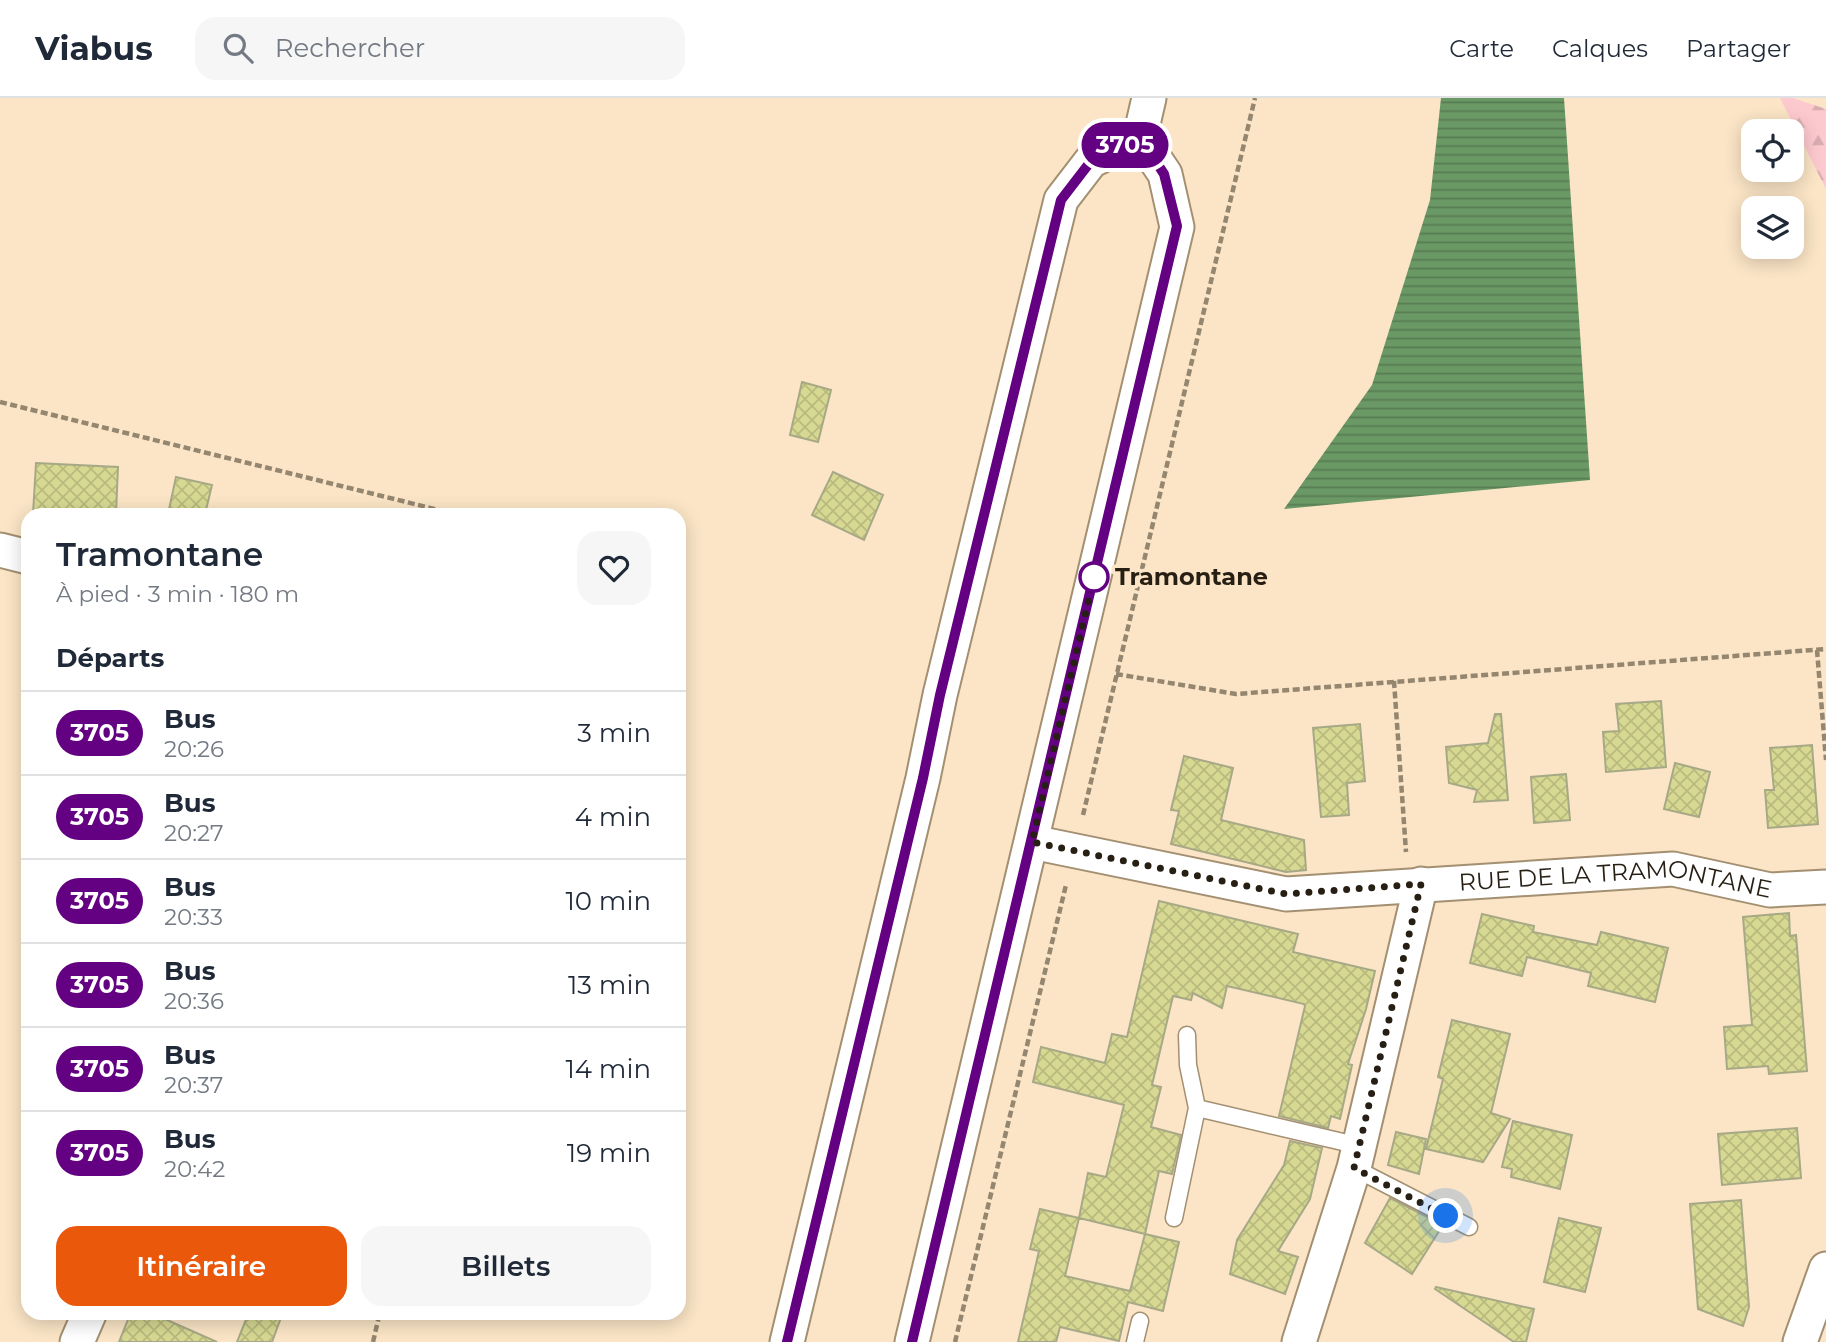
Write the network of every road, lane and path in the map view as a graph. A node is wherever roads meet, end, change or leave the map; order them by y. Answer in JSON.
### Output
{"nodes":[{"id":1,"x":1149,"y":98,"type":"edge"},
{"id":2,"x":1255,"y":98,"type":"edge"},
{"id":3,"x":1140,"y":137,"type":"junction"},
{"id":4,"x":0,"y":402,"type":"edge"},
{"id":5,"x":431,"y":508,"type":"edge"},
{"id":6,"x":0,"y":550,"type":"edge"},
{"id":7,"x":21,"y":555,"type":"edge"},
{"id":8,"x":1826,"y":649,"type":"edge"},
{"id":9,"x":1817,"y":650,"type":"junction"},
{"id":10,"x":1116,"y":674,"type":"junction"},
{"id":11,"x":1394,"y":681,"type":"junction"},
{"id":12,"x":1826,"y":760,"type":"edge"},
{"id":13,"x":1032,"y":842,"type":"junction"},
{"id":14,"x":1074,"y":851,"type":"junction"},
{"id":15,"x":1421,"y":884,"type":"junction"},
{"id":16,"x":1826,"y":887,"type":"edge"},
{"id":17,"x":1188,"y":1035,"type":"dead end"},
{"id":18,"x":1197,"y":1108,"type":"junction"},
{"id":19,"x":1357,"y":1157,"type":"junction"},
{"id":20,"x":1174,"y":1218,"type":"dead end"},
{"id":21,"x":1468,"y":1227,"type":"dead end"},
{"id":22,"x":1826,"y":1269,"type":"edge"},
{"id":23,"x":87,"y":1320,"type":"edge"},
{"id":24,"x":378,"y":1320,"type":"edge"},
{"id":25,"x":1140,"y":1321,"type":"dead end"},
{"id":26,"x":77,"y":1342,"type":"edge"},
{"id":27,"x":373,"y":1342,"type":"edge"},
{"id":28,"x":788,"y":1342,"type":"edge"},
{"id":29,"x":912,"y":1342,"type":"edge"},
{"id":30,"x":955,"y":1342,"type":"edge"},
{"id":31,"x":1135,"y":1342,"type":"edge"},
{"id":32,"x":1299,"y":1342,"type":"edge"},
{"id":33,"x":1800,"y":1342,"type":"edge"}],
"edges":[{"from":1,"to":3,"type":"street"},
{"from":2,"to":10,"type":"path"},
{"from":3,"to":13,"type":"street"},
{"from":3,"to":28,"type":"street"},
{"from":4,"to":5,"type":"path"},
{"from":6,"to":7,"type":"street"},
{"from":8,"to":9,"type":"path"},
{"from":9,"to":11,"type":"path"},
{"from":9,"to":12,"type":"path"},
{"from":10,"to":11,"type":"path"},
{"from":10,"to":14,"type":"path"},
{"from":11,"to":15,"type":"path"},
{"from":13,"to":14,"type":"street","name":"RUE DE LA TRAMONTANE"},
{"from":13,"to":29,"type":"street"},
{"from":14,"to":15,"type":"street","name":"RUE DE LA TRAMONTANE"},
{"from":14,"to":30,"type":"path"},
{"from":15,"to":16,"type":"street","name":"RUE DE LA TRAMONTANE"},
{"from":15,"to":19,"type":"street"},
{"from":17,"to":18,"type":"lane"},
{"from":18,"to":19,"type":"lane"},
{"from":18,"to":20,"type":"lane"},
{"from":19,"to":21,"type":"lane"},
{"from":19,"to":32,"type":"street"},
{"from":22,"to":33,"type":"street"},
{"from":23,"to":26,"type":"street"},
{"from":24,"to":27,"type":"path"},
{"from":25,"to":31,"type":"lane"}]}
